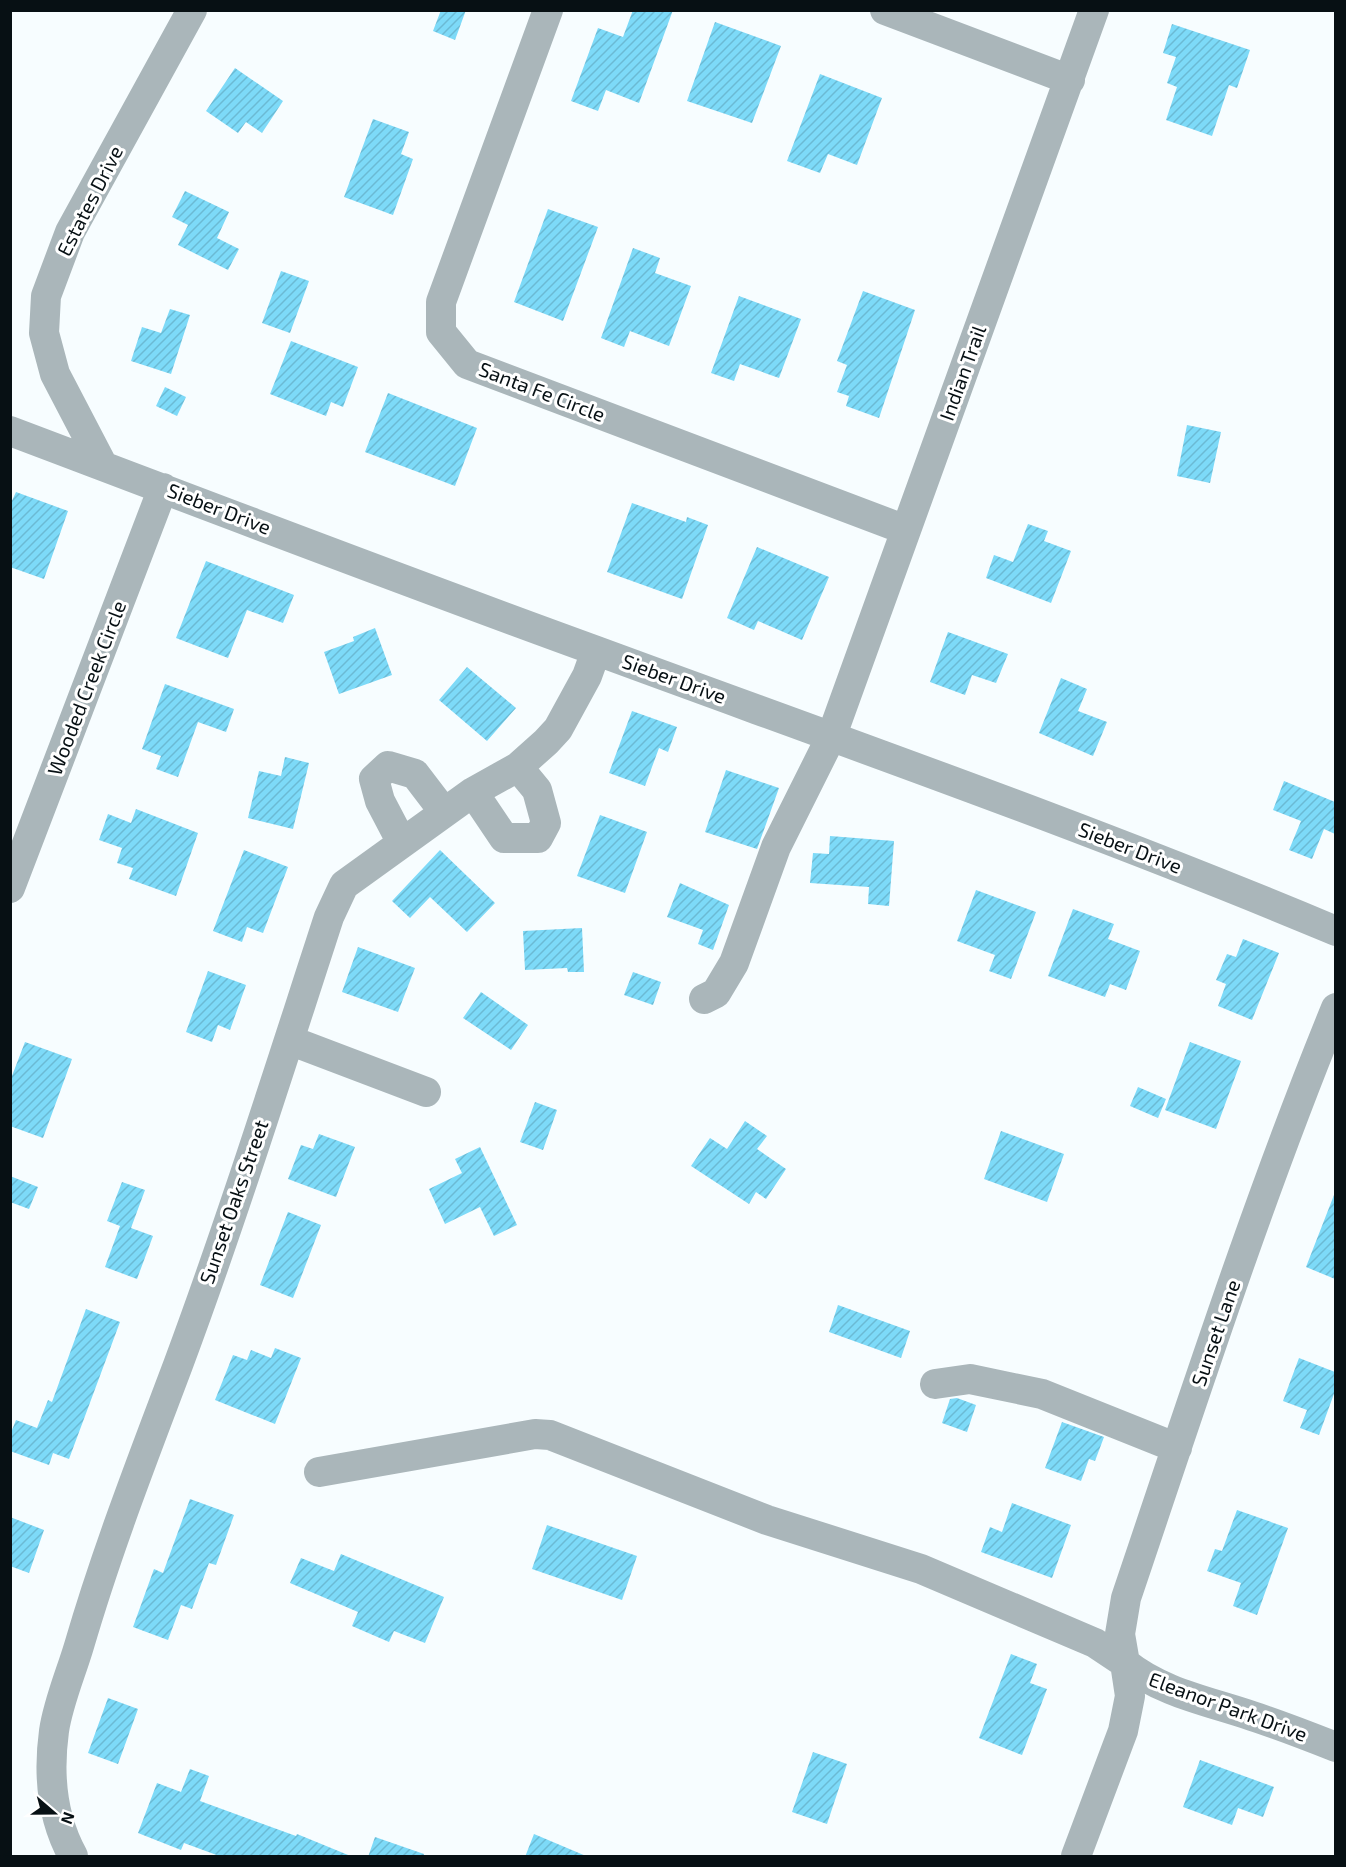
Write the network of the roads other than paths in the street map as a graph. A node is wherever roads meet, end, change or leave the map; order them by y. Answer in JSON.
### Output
{"nodes":[{"id":1,"x":192,"y":10,"type":"edge"},
{"id":2,"x":548,"y":10,"type":"edge"},
{"id":3,"x":885,"y":10,"type":"edge"},
{"id":4,"x":1094,"y":10,"type":"edge"},
{"id":5,"x":1070,"y":80,"type":"junction"},
{"id":6,"x":10,"y":431,"type":"edge"},
{"id":7,"x":104,"y":466,"type":"junction"},
{"id":8,"x":163,"y":488,"type":"junction"},
{"id":9,"x":906,"y":530,"type":"junction"},
{"id":10,"x":596,"y":651,"type":"junction"},
{"id":11,"x":832,"y":735,"type":"junction"},
{"id":12,"x":518,"y":767,"type":"junction"},
{"id":13,"x":473,"y":792,"type":"junction"},
{"id":14,"x":444,"y":812,"type":"junction"},
{"id":15,"x":402,"y":843,"type":"junction"},
{"id":16,"x":10,"y":888,"type":"edge"},
{"id":17,"x":1335,"y":931,"type":"edge"},
{"id":18,"x":704,"y":999,"type":"dead end"},
{"id":19,"x":1335,"y":1008,"type":"edge"},
{"id":20,"x":289,"y":1040,"type":"junction"},
{"id":21,"x":426,"y":1092,"type":"dead end"},
{"id":22,"x":935,"y":1384,"type":"dead end"},
{"id":23,"x":1177,"y":1448,"type":"junction"},
{"id":24,"x":319,"y":1472,"type":"dead end"},
{"id":25,"x":1125,"y":1663,"type":"junction"},
{"id":26,"x":1335,"y":1746,"type":"edge"},
{"id":27,"x":73,"y":1857,"type":"edge"},
{"id":28,"x":1076,"y":1857,"type":"edge"}],
"edges":[{"from":1,"to":7,"type":"street","name":"Estates Drive"},
{"from":2,"to":9,"type":"street","name":"Santa Fe Circle"},
{"from":3,"to":5,"type":"street"},
{"from":4,"to":5,"type":"street","name":"Indian Trail"},
{"from":5,"to":9,"type":"street","name":"Indian Trail"},
{"from":6,"to":7,"type":"street","name":"Sieber Drive"},
{"from":7,"to":8,"type":"street","name":"Sieber Drive"},
{"from":8,"to":10,"type":"street","name":"Sieber Drive"},
{"from":8,"to":16,"type":"street","name":"Wooded Creek Circle"},
{"from":9,"to":11,"type":"street","name":"Indian Trail"},
{"from":10,"to":11,"type":"street","name":"Sieber Drive"},
{"from":10,"to":12,"type":"street","name":"Sunset Oaks Street"},
{"from":11,"to":17,"type":"street","name":"Sieber Drive"},
{"from":11,"to":18,"type":"street","name":"Indian Trail"},
{"from":12,"to":13,"type":"street","name":"Sunset Oaks Street"},
{"from":12,"to":13,"type":"street"},
{"from":13,"to":14,"type":"street","name":"Sunset Oaks Street"},
{"from":14,"to":15,"type":"street","name":"Sunset Oaks Street"},
{"from":14,"to":15,"type":"street"},
{"from":15,"to":20,"type":"street","name":"Sunset Oaks Street"},
{"from":19,"to":23,"type":"street","name":"Sunset Lane"},
{"from":20,"to":21,"type":"street"},
{"from":20,"to":27,"type":"street","name":"Sunset Oaks Street"},
{"from":22,"to":23,"type":"street"},
{"from":23,"to":25,"type":"street","name":"Sunset Lane"},
{"from":24,"to":25,"type":"street"},
{"from":25,"to":26,"type":"street","name":"Eleanor Park Drive"},
{"from":25,"to":28,"type":"street","name":"Sunset Lane"}]}
